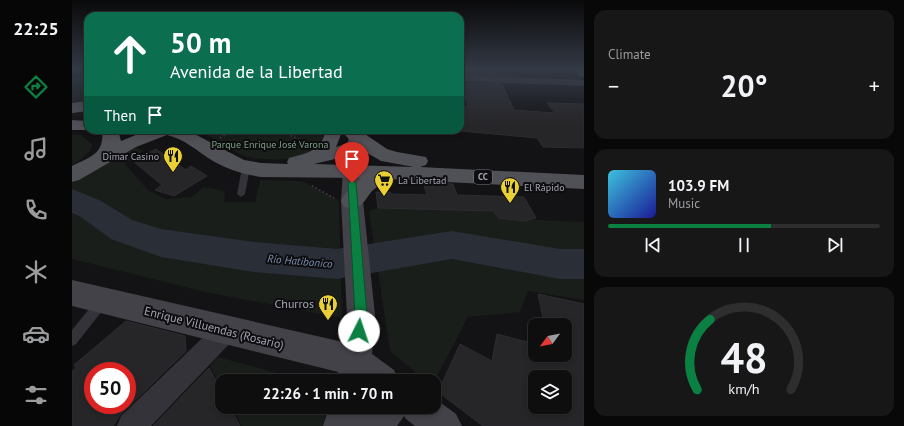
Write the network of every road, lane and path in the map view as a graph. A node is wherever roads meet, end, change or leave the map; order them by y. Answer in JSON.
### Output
{"nodes":[{"id":1,"x":84,"y":106,"type":"edge"},
{"id":2,"x":72,"y":108,"type":"edge"},
{"id":3,"x":72,"y":125,"type":"edge"},
{"id":4,"x":84,"y":126,"type":"edge"},
{"id":5,"x":111,"y":134,"type":"edge"},
{"id":6,"x":153,"y":134,"type":"edge"},
{"id":7,"x":183,"y":134,"type":"edge"},
{"id":8,"x":226,"y":134,"type":"edge"},
{"id":9,"x":285,"y":134,"type":"edge"},
{"id":10,"x":333,"y":134,"type":"edge"},
{"id":11,"x":215,"y":135,"type":"dead end"},
{"id":12,"x":355,"y":136,"type":"edge"},
{"id":13,"x":220,"y":138,"type":"junction"},
{"id":14,"x":227,"y":142,"type":"dead end"},
{"id":15,"x":309,"y":153,"type":"junction"},
{"id":16,"x":103,"y":158,"type":"junction"},
{"id":17,"x":584,"y":168,"type":"edge"},
{"id":18,"x":254,"y":169,"type":"junction"},
{"id":19,"x":78,"y":172,"type":"edge"},
{"id":20,"x":352,"y":172,"type":"junction"},
{"id":21,"x":383,"y":172,"type":"junction"},
{"id":22,"x":584,"y":182,"type":"edge"},
{"id":23,"x":241,"y":194,"type":"dead end"},
{"id":24,"x":352,"y":205,"type":"junction"},
{"id":25,"x":72,"y":293,"type":"edge"},
{"id":26,"x":103,"y":301,"type":"junction"},
{"id":27,"x":361,"y":315,"type":"junction"},
{"id":28,"x":226,"y":331,"type":"junction"},
{"id":29,"x":72,"y":340,"type":"edge"},
{"id":30,"x":354,"y":371,"type":"edge"},
{"id":31,"x":385,"y":374,"type":"edge"},
{"id":32,"x":344,"y":414,"type":"edge"},
{"id":33,"x":384,"y":414,"type":"edge"},
{"id":34,"x":428,"y":414,"type":"edge"},
{"id":35,"x":130,"y":426,"type":"edge"},
{"id":36,"x":341,"y":426,"type":"edge"},
{"id":37,"x":373,"y":426,"type":"edge"},
{"id":38,"x":444,"y":426,"type":"edge"}],
"edges":[{"from":1,"to":2,"type":"main road"},
{"from":3,"to":4,"type":"main road"},
{"from":5,"to":16,"type":"main road"},
{"from":6,"to":16,"type":"main road"},
{"from":7,"to":18,"type":"main road","number":"CC"},
{"from":8,"to":13,"type":"path"},
{"from":9,"to":15,"type":"path"},
{"from":10,"to":15,"type":"main road"},
{"from":11,"to":13,"type":"path"},
{"from":12,"to":15,"type":"main road"},
{"from":12,"to":17,"type":"main road"},
{"from":12,"to":20,"type":"main road"},
{"from":13,"to":14,"type":"path"},
{"from":15,"to":18,"type":"main road"},
{"from":16,"to":19,"type":"main road"},
{"from":18,"to":20,"type":"main road","number":"CC"},
{"from":18,"to":23,"type":"lane"},
{"from":20,"to":21,"type":"main road","number":"CC"},
{"from":20,"to":24,"type":"main road"},
{"from":21,"to":22,"type":"main road","number":"CC"},
{"from":21,"to":24,"type":"main road"},
{"from":24,"to":27,"type":"main road"},
{"from":25,"to":26,"type":"main road","name":"Enrique Villuendas (Rosario)"},
{"from":26,"to":28,"type":"main road","name":"Enrique Villuendas (Rosario)"},
{"from":26,"to":29,"type":"lane"},
{"from":27,"to":30,"type":"main road"},
{"from":27,"to":31,"type":"main road"},
{"from":28,"to":30,"type":"main road","name":"Enrique Villuendas (Rosario)"},
{"from":28,"to":35,"type":"street"},
{"from":32,"to":36,"type":"main road"},
{"from":33,"to":37,"type":"main road"},
{"from":34,"to":38,"type":"main road"}]}
